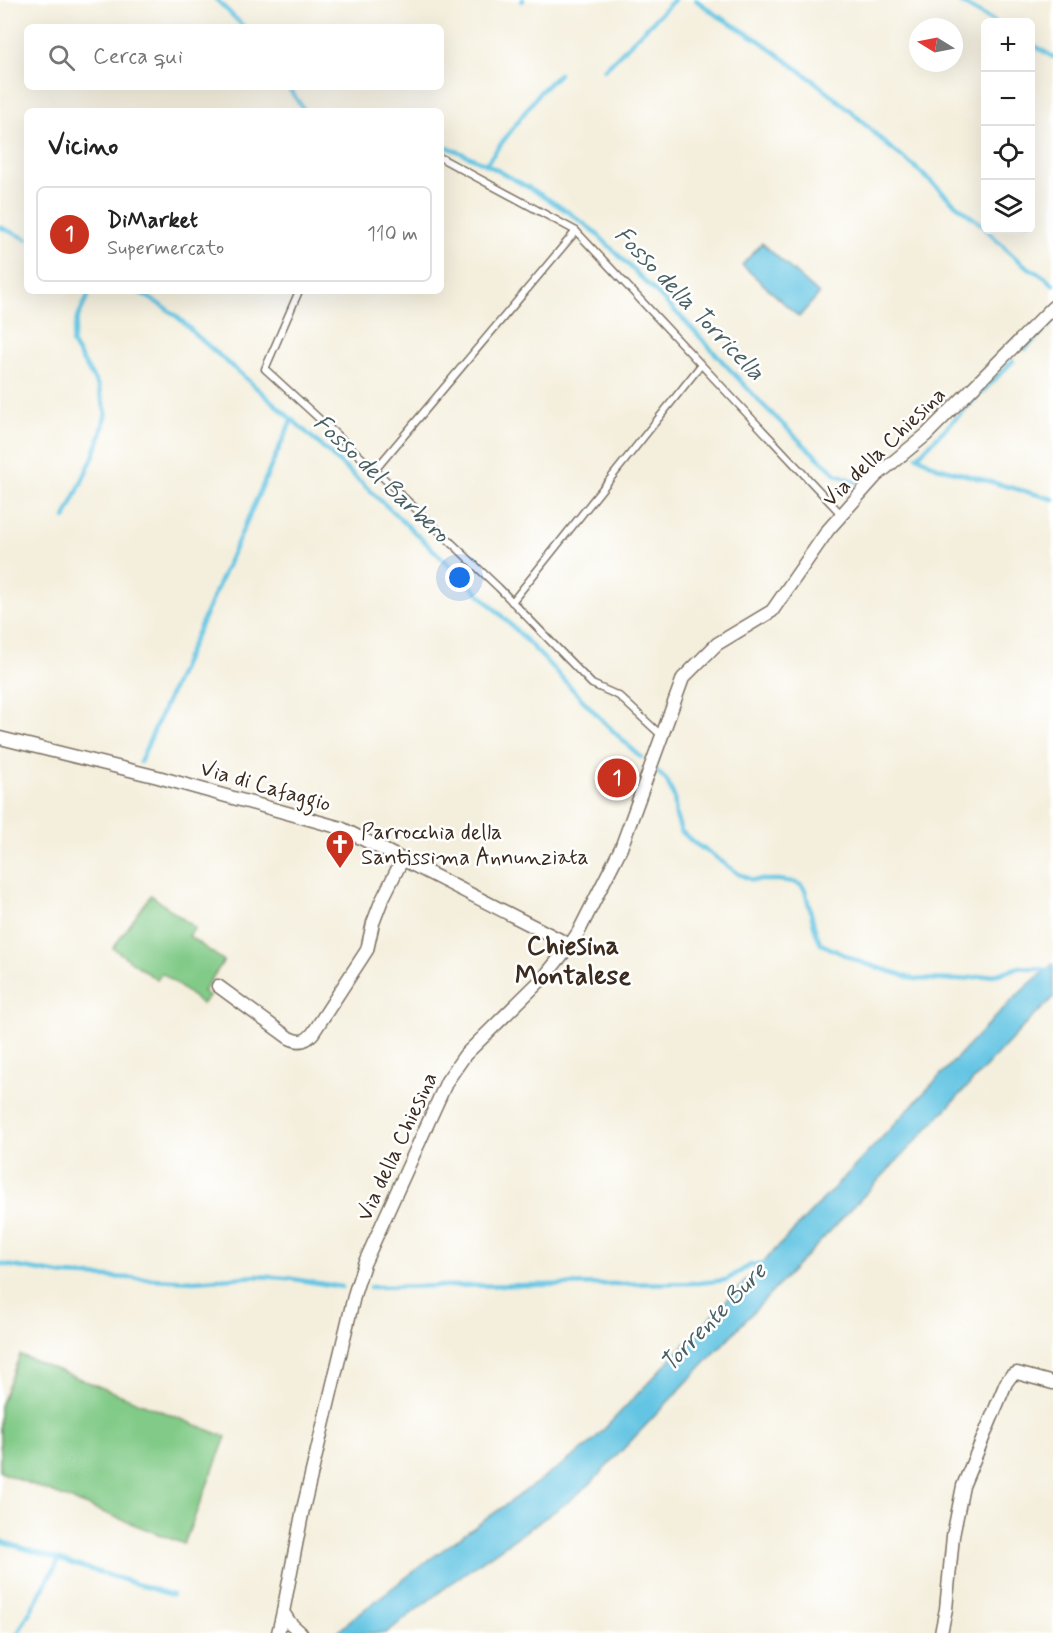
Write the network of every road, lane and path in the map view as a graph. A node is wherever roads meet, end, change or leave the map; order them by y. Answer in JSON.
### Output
{"nodes":[{"id":1,"x":444,"y":160,"type":"edge"},
{"id":2,"x":576,"y":231,"type":"junction"},
{"id":3,"x":298,"y":294,"type":"edge"},
{"id":4,"x":1053,"y":307,"type":"edge"},
{"id":5,"x":701,"y":365,"type":"junction"},
{"id":6,"x":375,"y":470,"type":"junction"},
{"id":7,"x":842,"y":515,"type":"junction"},
{"id":8,"x":512,"y":602,"type":"junction"},
{"id":9,"x":662,"y":735,"type":"junction"},
{"id":10,"x":0,"y":738,"type":"edge"},
{"id":11,"x":402,"y":860,"type":"junction"},
{"id":12,"x":570,"y":945,"type":"junction"},
{"id":13,"x":218,"y":986,"type":"dead end"},
{"id":14,"x":1053,"y":1383,"type":"edge"},
{"id":15,"x":283,"y":1612,"type":"junction"},
{"id":16,"x":278,"y":1633,"type":"edge"},
{"id":17,"x":301,"y":1633,"type":"edge"},
{"id":18,"x":941,"y":1633,"type":"edge"}],
"edges":[{"from":1,"to":2,"type":"lane"},
{"from":2,"to":5,"type":"lane"},
{"from":2,"to":6,"type":"lane"},
{"from":3,"to":6,"type":"lane"},
{"from":4,"to":7,"type":"street","name":"Via della Chiesina"},
{"from":5,"to":7,"type":"lane"},
{"from":5,"to":8,"type":"lane"},
{"from":6,"to":8,"type":"lane"},
{"from":7,"to":9,"type":"street","name":"Via della Chiesina"},
{"from":8,"to":9,"type":"lane"},
{"from":9,"to":12,"type":"street","name":"Via della Chiesina"},
{"from":10,"to":11,"type":"street","name":"Via di Cafaggio"},
{"from":11,"to":12,"type":"street","name":"Via di Cafaggio"},
{"from":11,"to":13,"type":"street"},
{"from":12,"to":15,"type":"street","name":"Via della Chiesina"},
{"from":14,"to":18,"type":"street"},
{"from":15,"to":16,"type":"street","name":"Via della Chiesina"},
{"from":15,"to":17,"type":"street"}]}
